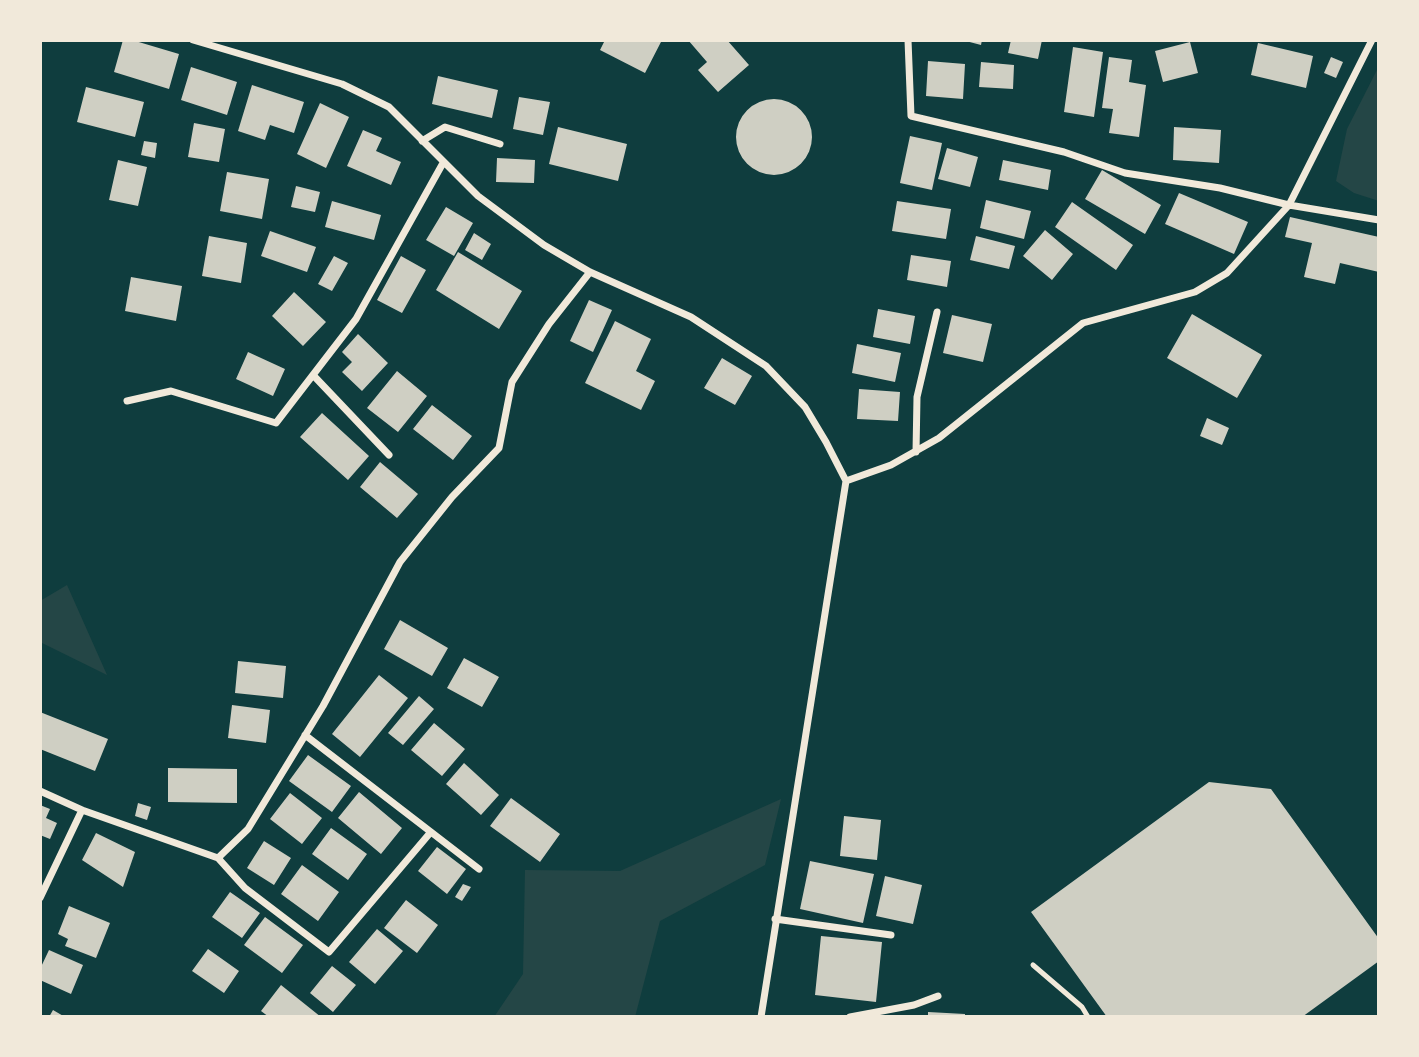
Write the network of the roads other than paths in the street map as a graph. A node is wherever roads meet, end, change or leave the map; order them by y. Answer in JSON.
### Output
{"nodes":[{"id":1,"x":194,"y":40,"type":"edge"},
{"id":2,"x":908,"y":40,"type":"edge"},
{"id":3,"x":1372,"y":40,"type":"edge"},
{"id":4,"x":422,"y":141,"type":"junction"},
{"id":5,"x":500,"y":144,"type":"dead end"},
{"id":6,"x":443,"y":163,"type":"junction"},
{"id":7,"x":1289,"y":205,"type":"junction"},
{"id":8,"x":1379,"y":220,"type":"edge"},
{"id":9,"x":590,"y":272,"type":"junction"},
{"id":10,"x":937,"y":312,"type":"dead end"},
{"id":11,"x":313,"y":375,"type":"junction"},
{"id":12,"x":127,"y":401,"type":"dead end"},
{"id":13,"x":916,"y":452,"type":"junction"},
{"id":14,"x":389,"y":455,"type":"dead end"},
{"id":15,"x":846,"y":481,"type":"junction"},
{"id":16,"x":305,"y":735,"type":"junction"},
{"id":17,"x":40,"y":791,"type":"edge"},
{"id":18,"x":82,"y":810,"type":"junction"},
{"id":19,"x":430,"y":833,"type":"junction"},
{"id":20,"x":218,"y":858,"type":"junction"},
{"id":21,"x":479,"y":869,"type":"dead end"},
{"id":22,"x":40,"y":898,"type":"edge"},
{"id":23,"x":775,"y":919,"type":"junction"},
{"id":24,"x":891,"y":935,"type":"dead end"},
{"id":25,"x":1033,"y":965,"type":"dead end"},
{"id":26,"x":938,"y":996,"type":"dead end"},
{"id":27,"x":761,"y":1017,"type":"edge"},
{"id":28,"x":850,"y":1017,"type":"edge"},
{"id":29,"x":1088,"y":1017,"type":"edge"}],
"edges":[{"from":1,"to":4,"type":"street"},
{"from":2,"to":7,"type":"street"},
{"from":3,"to":7,"type":"street"},
{"from":4,"to":5,"type":"street"},
{"from":4,"to":6,"type":"street"},
{"from":6,"to":9,"type":"street"},
{"from":6,"to":11,"type":"street"},
{"from":7,"to":8,"type":"street"},
{"from":7,"to":13,"type":"street"},
{"from":9,"to":15,"type":"street"},
{"from":9,"to":16,"type":"street"},
{"from":10,"to":13,"type":"street"},
{"from":11,"to":12,"type":"street"},
{"from":11,"to":14,"type":"street"},
{"from":13,"to":15,"type":"street"},
{"from":15,"to":23,"type":"street"},
{"from":16,"to":19,"type":"street"},
{"from":16,"to":20,"type":"street"},
{"from":17,"to":18,"type":"street"},
{"from":18,"to":20,"type":"street"},
{"from":18,"to":22,"type":"street"},
{"from":19,"to":20,"type":"street"},
{"from":19,"to":21,"type":"street"},
{"from":23,"to":24,"type":"street"},
{"from":23,"to":27,"type":"street"},
{"from":25,"to":29,"type":"lane"},
{"from":26,"to":28,"type":"street"}]}
